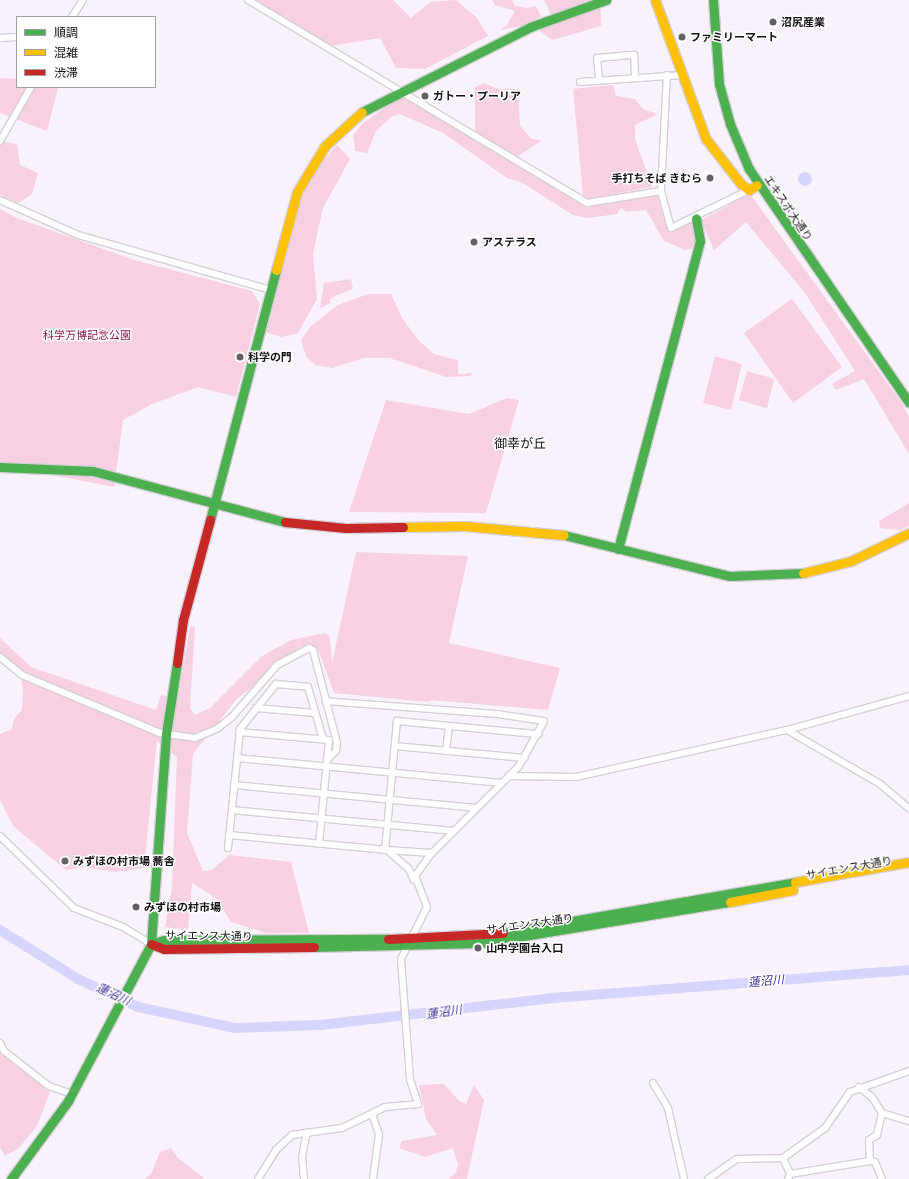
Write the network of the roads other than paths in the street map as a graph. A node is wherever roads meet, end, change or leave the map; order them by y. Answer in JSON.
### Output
{"nodes":[{"id":1,"x":83,"y":0,"type":"edge"},
{"id":2,"x":248,"y":0,"type":"edge"},
{"id":3,"x":606,"y":0,"type":"edge"},
{"id":4,"x":655,"y":0,"type":"edge"},
{"id":5,"x":713,"y":0,"type":"edge"},
{"id":6,"x":73,"y":16,"type":"edge"},
{"id":7,"x":16,"y":37,"type":"edge"},
{"id":8,"x":0,"y":38,"type":"edge"},
{"id":9,"x":668,"y":75,"type":"junction"},
{"id":10,"x":683,"y":75,"type":"junction"},
{"id":11,"x":635,"y":77,"type":"junction"},
{"id":12,"x":599,"y":80,"type":"junction"},
{"id":13,"x":580,"y":82,"type":"dead end"},
{"id":14,"x":30,"y":88,"type":"edge"},
{"id":15,"x":399,"y":91,"type":"junction"},
{"id":16,"x":0,"y":141,"type":"edge"},
{"id":17,"x":758,"y":184,"type":"junction"},
{"id":18,"x":749,"y":190,"type":"junction"},
{"id":19,"x":661,"y":192,"type":"junction"},
{"id":20,"x":0,"y":200,"type":"edge"},
{"id":21,"x":696,"y":218,"type":"junction"},
{"id":22,"x":268,"y":289,"type":"junction"},
{"id":23,"x":909,"y":403,"type":"edge"},
{"id":24,"x":0,"y":467,"type":"edge"},
{"id":25,"x":212,"y":504,"type":"junction"},
{"id":26,"x":909,"y":533,"type":"edge"},
{"id":27,"x":618,"y":549,"type":"junction"},
{"id":28,"x":0,"y":657,"type":"edge"},
{"id":29,"x":909,"y":696,"type":"edge"},
{"id":30,"x":325,"y":701,"type":"junction"},
{"id":31,"x":256,"y":708,"type":"junction"},
{"id":32,"x":315,"y":713,"type":"junction"},
{"id":33,"x":449,"y":726,"type":"junction"},
{"id":34,"x":787,"y":730,"type":"junction"},
{"id":35,"x":239,"y":732,"type":"junction"},
{"id":36,"x":166,"y":734,"type":"junction"},
{"id":37,"x":538,"y":734,"type":"junction"},
{"id":38,"x":323,"y":739,"type":"junction"},
{"id":39,"x":395,"y":746,"type":"junction"},
{"id":40,"x":446,"y":751,"type":"junction"},
{"id":41,"x":237,"y":758,"type":"junction"},
{"id":42,"x":524,"y":758,"type":"junction"},
{"id":43,"x":326,"y":763,"type":"junction"},
{"id":44,"x":392,"y":773,"type":"junction"},
{"id":45,"x":509,"y":776,"type":"junction"},
{"id":46,"x":502,"y":783,"type":"junction"},
{"id":47,"x":234,"y":785,"type":"junction"},
{"id":48,"x":324,"y":793,"type":"junction"},
{"id":49,"x":390,"y":800,"type":"junction"},
{"id":50,"x":476,"y":808,"type":"junction"},
{"id":51,"x":909,"y":808,"type":"edge"},
{"id":52,"x":232,"y":810,"type":"junction"},
{"id":53,"x":322,"y":818,"type":"junction"},
{"id":54,"x":388,"y":824,"type":"junction"},
{"id":55,"x":454,"y":831,"type":"junction"},
{"id":56,"x":229,"y":835,"type":"junction"},
{"id":57,"x":0,"y":836,"type":"edge"},
{"id":58,"x":319,"y":844,"type":"junction"},
{"id":59,"x":228,"y":848,"type":"dead end"},
{"id":60,"x":386,"y":850,"type":"junction"},
{"id":61,"x":432,"y":853,"type":"junction"},
{"id":62,"x":909,"y":862,"type":"edge"},
{"id":63,"x":909,"y":870,"type":"edge"},
{"id":64,"x":414,"y":880,"type":"junction"},
{"id":65,"x":411,"y":939,"type":"junction"},
{"id":66,"x":150,"y":944,"type":"junction"},
{"id":67,"x":406,"y":948,"type":"junction"},
{"id":68,"x":0,"y":1043,"type":"edge"},
{"id":69,"x":909,"y":1071,"type":"edge"},
{"id":70,"x":653,"y":1083,"type":"dead end"},
{"id":71,"x":859,"y":1087,"type":"junction"},
{"id":72,"x":72,"y":1094,"type":"junction"},
{"id":73,"x":882,"y":1113,"type":"junction"},
{"id":74,"x":372,"y":1114,"type":"junction"},
{"id":75,"x":909,"y":1122,"type":"edge"},
{"id":76,"x":308,"y":1132,"type":"junction"},
{"id":77,"x":783,"y":1158,"type":"junction"},
{"id":78,"x":870,"y":1161,"type":"junction"},
{"id":79,"x":789,"y":1176,"type":"edge"},
{"id":80,"x":11,"y":1179,"type":"edge"},
{"id":81,"x":258,"y":1179,"type":"edge"},
{"id":82,"x":304,"y":1179,"type":"edge"},
{"id":83,"x":373,"y":1179,"type":"edge"},
{"id":84,"x":684,"y":1179,"type":"edge"},
{"id":85,"x":708,"y":1179,"type":"edge"},
{"id":86,"x":882,"y":1179,"type":"edge"}],
"edges":[{"from":1,"to":6,"type":"street"},
{"from":2,"to":15,"type":"street"},
{"from":3,"to":15,"type":"street"},
{"from":4,"to":10,"type":"street"},
{"from":5,"to":17,"type":"street","name":"エキスポ大通り"},
{"from":7,"to":8,"type":"street"},
{"from":9,"to":10,"type":"street"},
{"from":9,"to":11,"type":"street"},
{"from":9,"to":19,"type":"street"},
{"from":10,"to":18,"type":"street"},
{"from":11,"to":12,"type":"street"},
{"from":11,"to":12,"type":"street"},
{"from":12,"to":13,"type":"street"},
{"from":14,"to":16,"type":"street"},
{"from":15,"to":19,"type":"street"},
{"from":15,"to":22,"type":"street"},
{"from":17,"to":18,"type":"street"},
{"from":17,"to":23,"type":"street","name":"エキスポ大通り"},
{"from":18,"to":21,"type":"street"},
{"from":19,"to":21,"type":"street"},
{"from":20,"to":22,"type":"street"},
{"from":21,"to":27,"type":"street"},
{"from":22,"to":25,"type":"street"},
{"from":24,"to":25,"type":"street"},
{"from":25,"to":27,"type":"street"},
{"from":25,"to":36,"type":"street"},
{"from":26,"to":27,"type":"street"},
{"from":28,"to":36,"type":"street"},
{"from":29,"to":34,"type":"street"},
{"from":30,"to":36,"type":"street"},
{"from":30,"to":37,"type":"street"},
{"from":30,"to":43,"type":"street"},
{"from":31,"to":32,"type":"street"},
{"from":31,"to":32,"type":"street"},
{"from":31,"to":35,"type":"street"},
{"from":32,"to":38,"type":"street"},
{"from":33,"to":37,"type":"street"},
{"from":33,"to":39,"type":"street"},
{"from":33,"to":40,"type":"street"},
{"from":34,"to":45,"type":"street"},
{"from":34,"to":51,"type":"street"},
{"from":35,"to":38,"type":"street"},
{"from":35,"to":41,"type":"street"},
{"from":36,"to":66,"type":"street"},
{"from":37,"to":42,"type":"street"},
{"from":38,"to":43,"type":"street"},
{"from":39,"to":40,"type":"street"},
{"from":39,"to":44,"type":"street"},
{"from":40,"to":42,"type":"street"},
{"from":41,"to":43,"type":"street"},
{"from":41,"to":47,"type":"street"},
{"from":42,"to":45,"type":"street"},
{"from":43,"to":44,"type":"street"},
{"from":43,"to":48,"type":"street"},
{"from":44,"to":46,"type":"street"},
{"from":44,"to":49,"type":"street"},
{"from":45,"to":46,"type":"street"},
{"from":46,"to":50,"type":"street"},
{"from":47,"to":48,"type":"street"},
{"from":47,"to":52,"type":"street"},
{"from":48,"to":49,"type":"street"},
{"from":48,"to":53,"type":"street"},
{"from":49,"to":50,"type":"street"},
{"from":49,"to":54,"type":"street"},
{"from":50,"to":55,"type":"street"},
{"from":52,"to":53,"type":"street"},
{"from":52,"to":56,"type":"street"},
{"from":53,"to":54,"type":"street"},
{"from":53,"to":58,"type":"street"},
{"from":54,"to":55,"type":"street"},
{"from":54,"to":60,"type":"street"},
{"from":55,"to":61,"type":"street"},
{"from":56,"to":58,"type":"street"},
{"from":56,"to":59,"type":"street"},
{"from":57,"to":66,"type":"street"},
{"from":58,"to":60,"type":"street"},
{"from":60,"to":61,"type":"street"},
{"from":60,"to":64,"type":"street"},
{"from":61,"to":64,"type":"street"},
{"from":62,"to":65,"type":"street","name":"サイエンス大通り"},
{"from":63,"to":67,"type":"street","name":"サイエンス大通り"},
{"from":64,"to":65,"type":"street"},
{"from":65,"to":66,"type":"street","name":"サイエンス大通り"},
{"from":65,"to":67,"type":"street"},
{"from":66,"to":67,"type":"street","name":"サイエンス大通り"},
{"from":66,"to":72,"type":"street","name":"サイエンス大通り"},
{"from":67,"to":74,"type":"street"},
{"from":68,"to":72,"type":"street"},
{"from":69,"to":71,"type":"street"},
{"from":70,"to":84,"type":"street"},
{"from":71,"to":73,"type":"street"},
{"from":71,"to":77,"type":"street"},
{"from":72,"to":80,"type":"street","name":"サイエンス大通り"},
{"from":73,"to":75,"type":"street"},
{"from":73,"to":78,"type":"street"},
{"from":74,"to":76,"type":"street"},
{"from":74,"to":83,"type":"street"},
{"from":76,"to":81,"type":"street"},
{"from":76,"to":82,"type":"street"},
{"from":77,"to":79,"type":"street"},
{"from":77,"to":85,"type":"street"},
{"from":78,"to":79,"type":"street"},
{"from":78,"to":86,"type":"street"}]}
